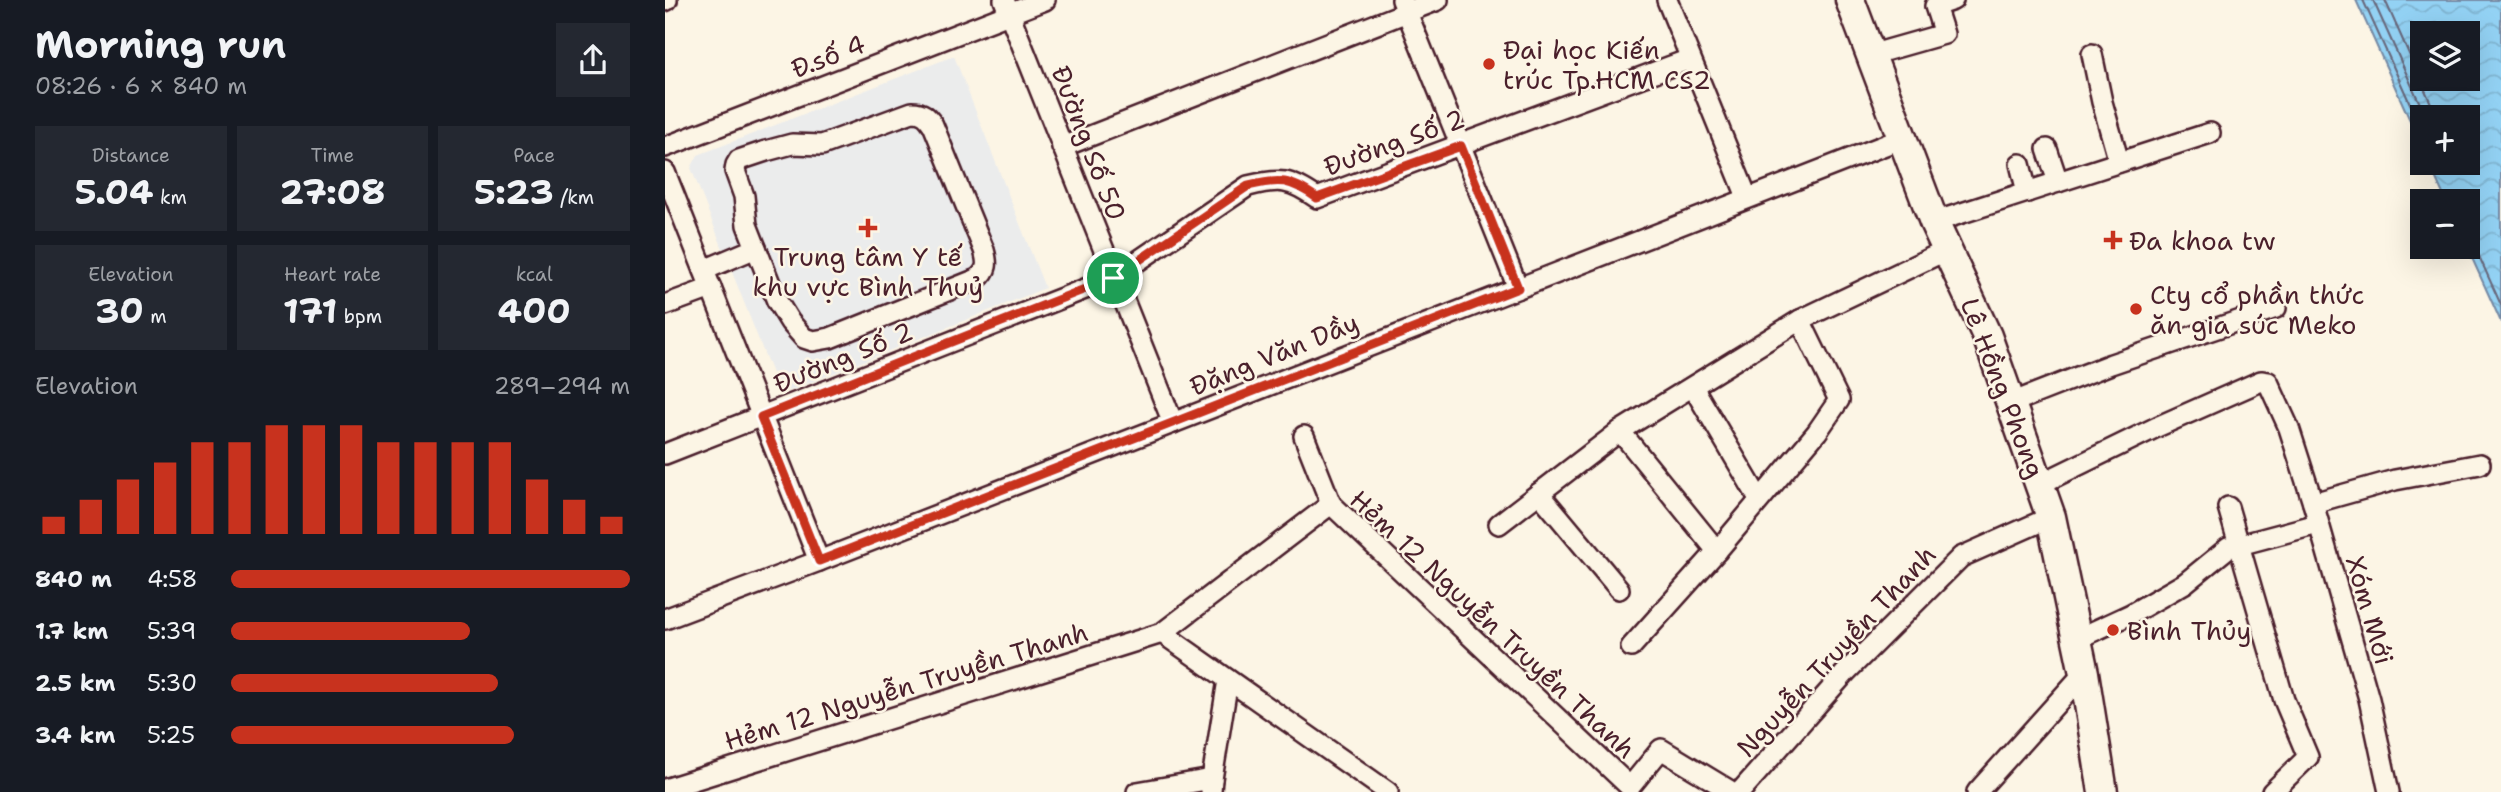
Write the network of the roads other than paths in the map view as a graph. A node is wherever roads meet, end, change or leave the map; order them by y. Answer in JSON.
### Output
{"nodes":[{"id":1,"x":1045,"y":0,"type":"edge"},
{"id":2,"x":1438,"y":0,"type":"edge"},
{"id":3,"x":1667,"y":0,"type":"edge"},
{"id":4,"x":1850,"y":0,"type":"edge"},
{"id":5,"x":1953,"y":0,"type":"edge"},
{"id":6,"x":1404,"y":6,"type":"edge"},
{"id":7,"x":1007,"y":7,"type":"edge"},
{"id":8,"x":2092,"y":54,"type":"dead end"},
{"id":9,"x":1870,"y":55,"type":"junction"},
{"id":10,"x":1690,"y":59,"type":"junction"},
{"id":11,"x":2210,"y":133,"type":"dead end"},
{"id":12,"x":1903,"y":138,"type":"junction"},
{"id":13,"x":1461,"y":146,"type":"junction"},
{"id":14,"x":665,"y":147,"type":"edge"},
{"id":15,"x":1062,"y":147,"type":"junction"},
{"id":16,"x":2047,"y":149,"type":"dead end"},
{"id":17,"x":2119,"y":162,"type":"junction"},
{"id":18,"x":2020,"y":164,"type":"dead end"},
{"id":19,"x":665,"y":172,"type":"edge"},
{"id":20,"x":2058,"y":182,"type":"junction"},
{"id":21,"x":2027,"y":192,"type":"junction"},
{"id":22,"x":1747,"y":197,"type":"junction"},
{"id":23,"x":1934,"y":222,"type":"junction"},
{"id":24,"x":756,"y":248,"type":"junction"},
{"id":25,"x":1947,"y":250,"type":"junction"},
{"id":26,"x":1113,"y":278,"type":"junction"},
{"id":27,"x":707,"y":279,"type":"junction"},
{"id":28,"x":1518,"y":288,"type":"junction"},
{"id":29,"x":665,"y":306,"type":"edge"},
{"id":30,"x":2276,"y":308,"type":"dead end"},
{"id":31,"x":1800,"y":320,"type":"junction"},
{"id":32,"x":1693,"y":387,"type":"junction"},
{"id":33,"x":2011,"y":404,"type":"junction"},
{"id":34,"x":761,"y":417,"type":"junction"},
{"id":35,"x":1173,"y":422,"type":"junction"},
{"id":36,"x":1620,"y":431,"type":"junction"},
{"id":37,"x":1304,"y":436,"type":"dead end"},
{"id":38,"x":665,"y":454,"type":"edge"},
{"id":39,"x":2480,"y":464,"type":"dead end"},
{"id":40,"x":2040,"y":484,"type":"junction"},
{"id":41,"x":1539,"y":493,"type":"junction"},
{"id":42,"x":1759,"y":499,"type":"junction"},
{"id":43,"x":2313,"y":503,"type":"junction"},
{"id":44,"x":1331,"y":504,"type":"junction"},
{"id":45,"x":2228,"y":507,"type":"dead end"},
{"id":46,"x":2051,"y":517,"type":"junction"},
{"id":47,"x":1499,"y":524,"type":"dead end"},
{"id":48,"x":2318,"y":524,"type":"junction"},
{"id":49,"x":2238,"y":544,"type":"junction"},
{"id":50,"x":1717,"y":551,"type":"junction"},
{"id":51,"x":819,"y":561,"type":"junction"},
{"id":52,"x":1619,"y":589,"type":"dead end"},
{"id":53,"x":665,"y":619,"type":"edge"},
{"id":54,"x":1162,"y":633,"type":"junction"},
{"id":55,"x":2077,"y":639,"type":"junction"},
{"id":56,"x":1631,"y":648,"type":"dead end"},
{"id":57,"x":2084,"y":673,"type":"junction"},
{"id":58,"x":1228,"y":680,"type":"junction"},
{"id":59,"x":1211,"y":786,"type":"edge"},
{"id":60,"x":665,"y":789,"type":"edge"},
{"id":61,"x":1627,"y":789,"type":"edge"},
{"id":62,"x":1137,"y":792,"type":"edge"},
{"id":63,"x":1388,"y":792,"type":"edge"},
{"id":64,"x":1732,"y":792,"type":"edge"},
{"id":65,"x":1740,"y":792,"type":"edge"},
{"id":66,"x":1977,"y":792,"type":"edge"},
{"id":67,"x":2103,"y":792,"type":"edge"},
{"id":68,"x":2272,"y":792,"type":"edge"},
{"id":69,"x":2389,"y":792,"type":"edge"}],
"edges":[{"from":1,"to":7,"type":"street","name":"Đ.số 4"},
{"from":2,"to":6,"type":"street"},
{"from":3,"to":10,"type":"street"},
{"from":4,"to":9,"type":"highway","name":"Lê Hồng Phong"},
{"from":5,"to":9,"type":"street"},
{"from":6,"to":13,"type":"street"},
{"from":6,"to":15,"type":"street"},
{"from":7,"to":14,"type":"street","name":"Đ.số 4"},
{"from":7,"to":15,"type":"street","name":"Đường Số 50"},
{"from":8,"to":17,"type":"street"},
{"from":9,"to":12,"type":"highway","name":"Lê Hồng Phong"},
{"from":10,"to":13,"type":"street","name":"Đường Số 2"},
{"from":10,"to":22,"type":"street"},
{"from":11,"to":17,"type":"street"},
{"from":12,"to":22,"type":"street","name":"Đặng Văn Dầy"},
{"from":12,"to":23,"type":"highway","name":"Lê Hồng Phong"},
{"from":13,"to":26,"type":"street","name":"Đường Số 2"},
{"from":13,"to":28,"type":"street"},
{"from":15,"to":26,"type":"street","name":"Đường Số 50"},
{"from":16,"to":20,"type":"street"},
{"from":17,"to":20,"type":"street"},
{"from":18,"to":21,"type":"street"},
{"from":19,"to":27,"type":"street"},
{"from":20,"to":21,"type":"street"},
{"from":21,"to":23,"type":"street"},
{"from":22,"to":28,"type":"street","name":"Đặng Văn Dầy"},
{"from":23,"to":25,"type":"highway","name":"Lê Hồng Phong"},
{"from":24,"to":24,"type":"street"},
{"from":24,"to":27,"type":"street"},
{"from":25,"to":31,"type":"street"},
{"from":25,"to":33,"type":"highway","name":"Lê Hồng Phong"},
{"from":26,"to":34,"type":"street","name":"Đường Số 2"},
{"from":26,"to":35,"type":"street","name":"Đường Số 50"},
{"from":27,"to":29,"type":"street"},
{"from":27,"to":34,"type":"street"},
{"from":28,"to":35,"type":"street","name":"Đặng Văn Dầy"},
{"from":30,"to":33,"type":"street"},
{"from":31,"to":32,"type":"street"},
{"from":31,"to":42,"type":"street"},
{"from":32,"to":36,"type":"street"},
{"from":32,"to":42,"type":"street"},
{"from":33,"to":40,"type":"highway","name":"Lê Hồng Phong"},
{"from":34,"to":38,"type":"street","name":"Đường Số 2"},
{"from":34,"to":51,"type":"street"},
{"from":35,"to":51,"type":"street","name":"Đặng Văn Dầy"},
{"from":36,"to":41,"type":"street"},
{"from":36,"to":50,"type":"street"},
{"from":37,"to":44,"type":"street"},
{"from":39,"to":43,"type":"street"},
{"from":40,"to":43,"type":"street","name":"Xóm Mới"},
{"from":40,"to":46,"type":"highway","name":"Lê Hồng Phong"},
{"from":41,"to":47,"type":"street"},
{"from":41,"to":52,"type":"street"},
{"from":42,"to":50,"type":"street"},
{"from":43,"to":48,"type":"street","name":"Xóm Mới"},
{"from":44,"to":54,"type":"street","name":"Hẻm 12 Nguyễn Truyền Thanh"},
{"from":44,"to":61,"type":"street","name":"Hẻm 12 Nguyễn Truyền Thanh"},
{"from":45,"to":49,"type":"street"},
{"from":46,"to":55,"type":"highway","name":"Lê Hồng Phong"},
{"from":46,"to":65,"type":"street","name":"Nguyễn Truyền Thanh"},
{"from":48,"to":49,"type":"street"},
{"from":48,"to":69,"type":"street","name":"Xóm Mới"},
{"from":49,"to":55,"type":"street"},
{"from":49,"to":68,"type":"street"},
{"from":50,"to":56,"type":"street"},
{"from":51,"to":53,"type":"street","name":"Đặng Văn Dầy"},
{"from":54,"to":58,"type":"street"},
{"from":54,"to":60,"type":"street","name":"Hẻm 12 Nguyễn Truyền Thanh"},
{"from":55,"to":57,"type":"highway","name":"Lê Hồng Phong"},
{"from":57,"to":66,"type":"street"},
{"from":57,"to":67,"type":"highway","name":"Lê Hồng Phong"},
{"from":58,"to":59,"type":"street"},
{"from":58,"to":63,"type":"street"},
{"from":59,"to":62,"type":"street"},
{"from":61,"to":64,"type":"street","name":"Hẻm 12 Nguyễn Truyền Thanh"}]}
